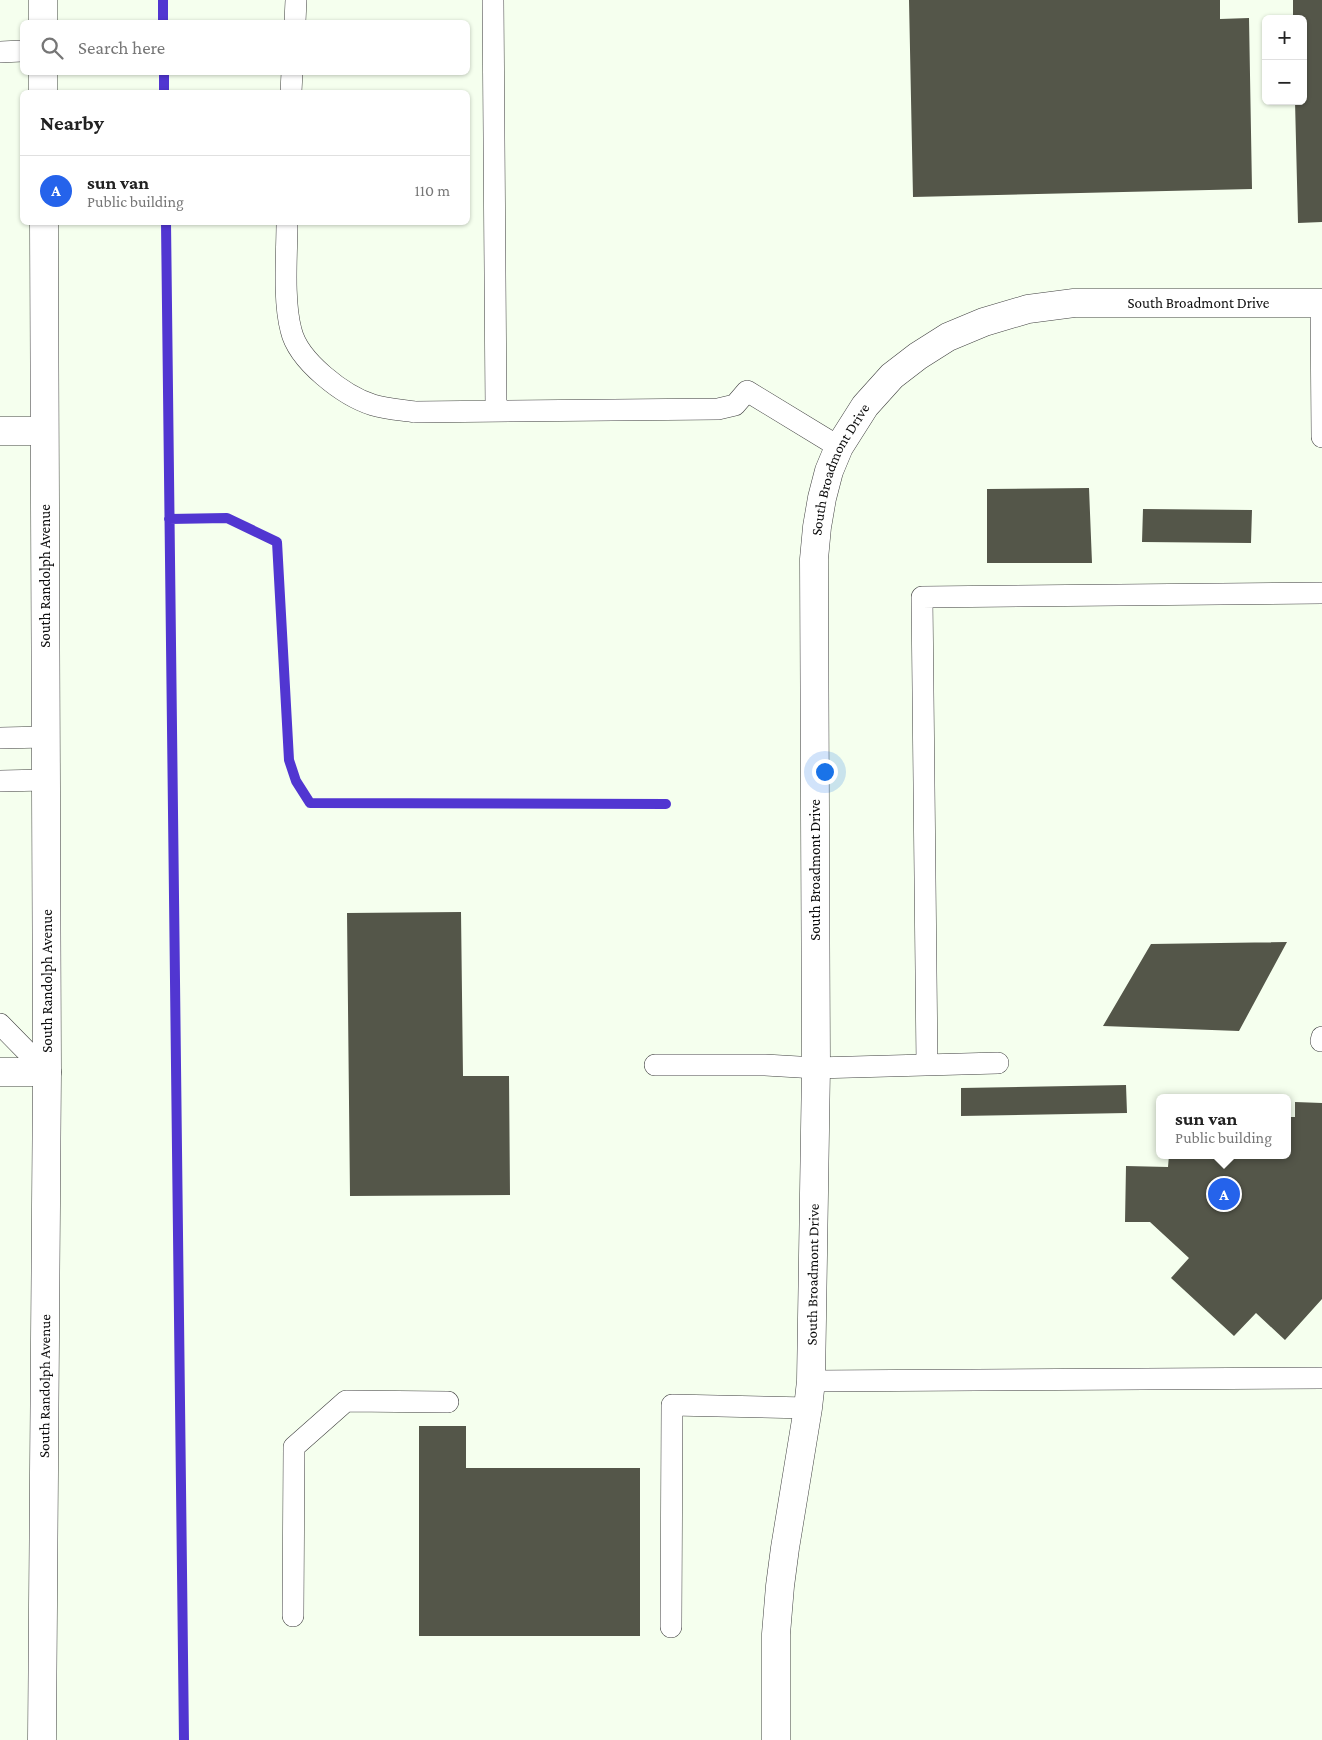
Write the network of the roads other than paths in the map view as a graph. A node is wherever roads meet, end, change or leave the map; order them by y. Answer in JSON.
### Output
{"nodes":[{"id":1,"x":43,"y":0,"type":"edge"},
{"id":2,"x":296,"y":0,"type":"edge"},
{"id":3,"x":493,"y":0,"type":"edge"},
{"id":4,"x":43,"y":20,"type":"edge"},
{"id":5,"x":295,"y":20,"type":"edge"},
{"id":6,"x":20,"y":51,"type":"edge"},
{"id":7,"x":0,"y":52,"type":"edge"},
{"id":8,"x":43,"y":75,"type":"edge"},
{"id":9,"x":292,"y":75,"type":"edge"},
{"id":10,"x":43,"y":90,"type":"edge"},
{"id":11,"x":291,"y":90,"type":"edge"},
{"id":12,"x":44,"y":225,"type":"edge"},
{"id":13,"x":288,"y":225,"type":"edge"},
{"id":14,"x":1322,"y":303,"type":"edge"},
{"id":15,"x":496,"y":410,"type":"junction"},
{"id":16,"x":0,"y":431,"type":"edge"},
{"id":17,"x":44,"y":431,"type":"junction"},
{"id":18,"x":1322,"y":437,"type":"edge"},
{"id":19,"x":839,"y":447,"type":"junction"},
{"id":20,"x":1322,"y":593,"type":"edge"},
{"id":21,"x":46,"y":737,"type":"junction"},
{"id":22,"x":0,"y":738,"type":"edge"},
{"id":23,"x":46,"y":780,"type":"junction"},
{"id":24,"x":0,"y":781,"type":"edge"},
{"id":25,"x":0,"y":1024,"type":"edge"},
{"id":26,"x":998,"y":1063,"type":"dead end"},
{"id":27,"x":655,"y":1065,"type":"dead end"},
{"id":28,"x":927,"y":1065,"type":"junction"},
{"id":29,"x":816,"y":1068,"type":"junction"},
{"id":30,"x":0,"y":1072,"type":"edge"},
{"id":31,"x":47,"y":1072,"type":"junction"},
{"id":32,"x":1319,"y":1374,"type":"edge"},
{"id":33,"x":810,"y":1394,"type":"junction"},
{"id":34,"x":448,"y":1402,"type":"dead end"},
{"id":35,"x":293,"y":1616,"type":"dead end"},
{"id":36,"x":671,"y":1626,"type":"dead end"},
{"id":37,"x":42,"y":1740,"type":"edge"},
{"id":38,"x":776,"y":1740,"type":"edge"}],
"edges":[{"from":1,"to":4,"type":"street"},
{"from":2,"to":5,"type":"lane"},
{"from":3,"to":15,"type":"lane"},
{"from":6,"to":7,"type":"lane"},
{"from":8,"to":10,"type":"street"},
{"from":9,"to":11,"type":"lane"},
{"from":12,"to":17,"type":"street","name":"South Randolph Avenue"},
{"from":13,"to":15,"type":"lane"},
{"from":14,"to":18,"type":"lane"},
{"from":14,"to":19,"type":"street","name":"South Broadmont Drive"},
{"from":15,"to":19,"type":"lane"},
{"from":16,"to":17,"type":"street"},
{"from":17,"to":21,"type":"street","name":"South Randolph Avenue"},
{"from":19,"to":29,"type":"street","name":"South Broadmont Drive"},
{"from":20,"to":28,"type":"lane"},
{"from":21,"to":22,"type":"lane"},
{"from":21,"to":23,"type":"street","name":"South Randolph Avenue"},
{"from":23,"to":24,"type":"lane"},
{"from":23,"to":31,"type":"street","name":"South Randolph Avenue"},
{"from":25,"to":31,"type":"lane"},
{"from":26,"to":28,"type":"lane"},
{"from":27,"to":29,"type":"lane"},
{"from":28,"to":29,"type":"lane"},
{"from":29,"to":33,"type":"street","name":"South Broadmont Drive"},
{"from":30,"to":31,"type":"street"},
{"from":31,"to":37,"type":"street","name":"South Randolph Avenue"},
{"from":32,"to":33,"type":"lane"},
{"from":33,"to":36,"type":"lane"},
{"from":33,"to":38,"type":"street","name":"South Broadmont Drive"},
{"from":34,"to":35,"type":"lane"}]}
